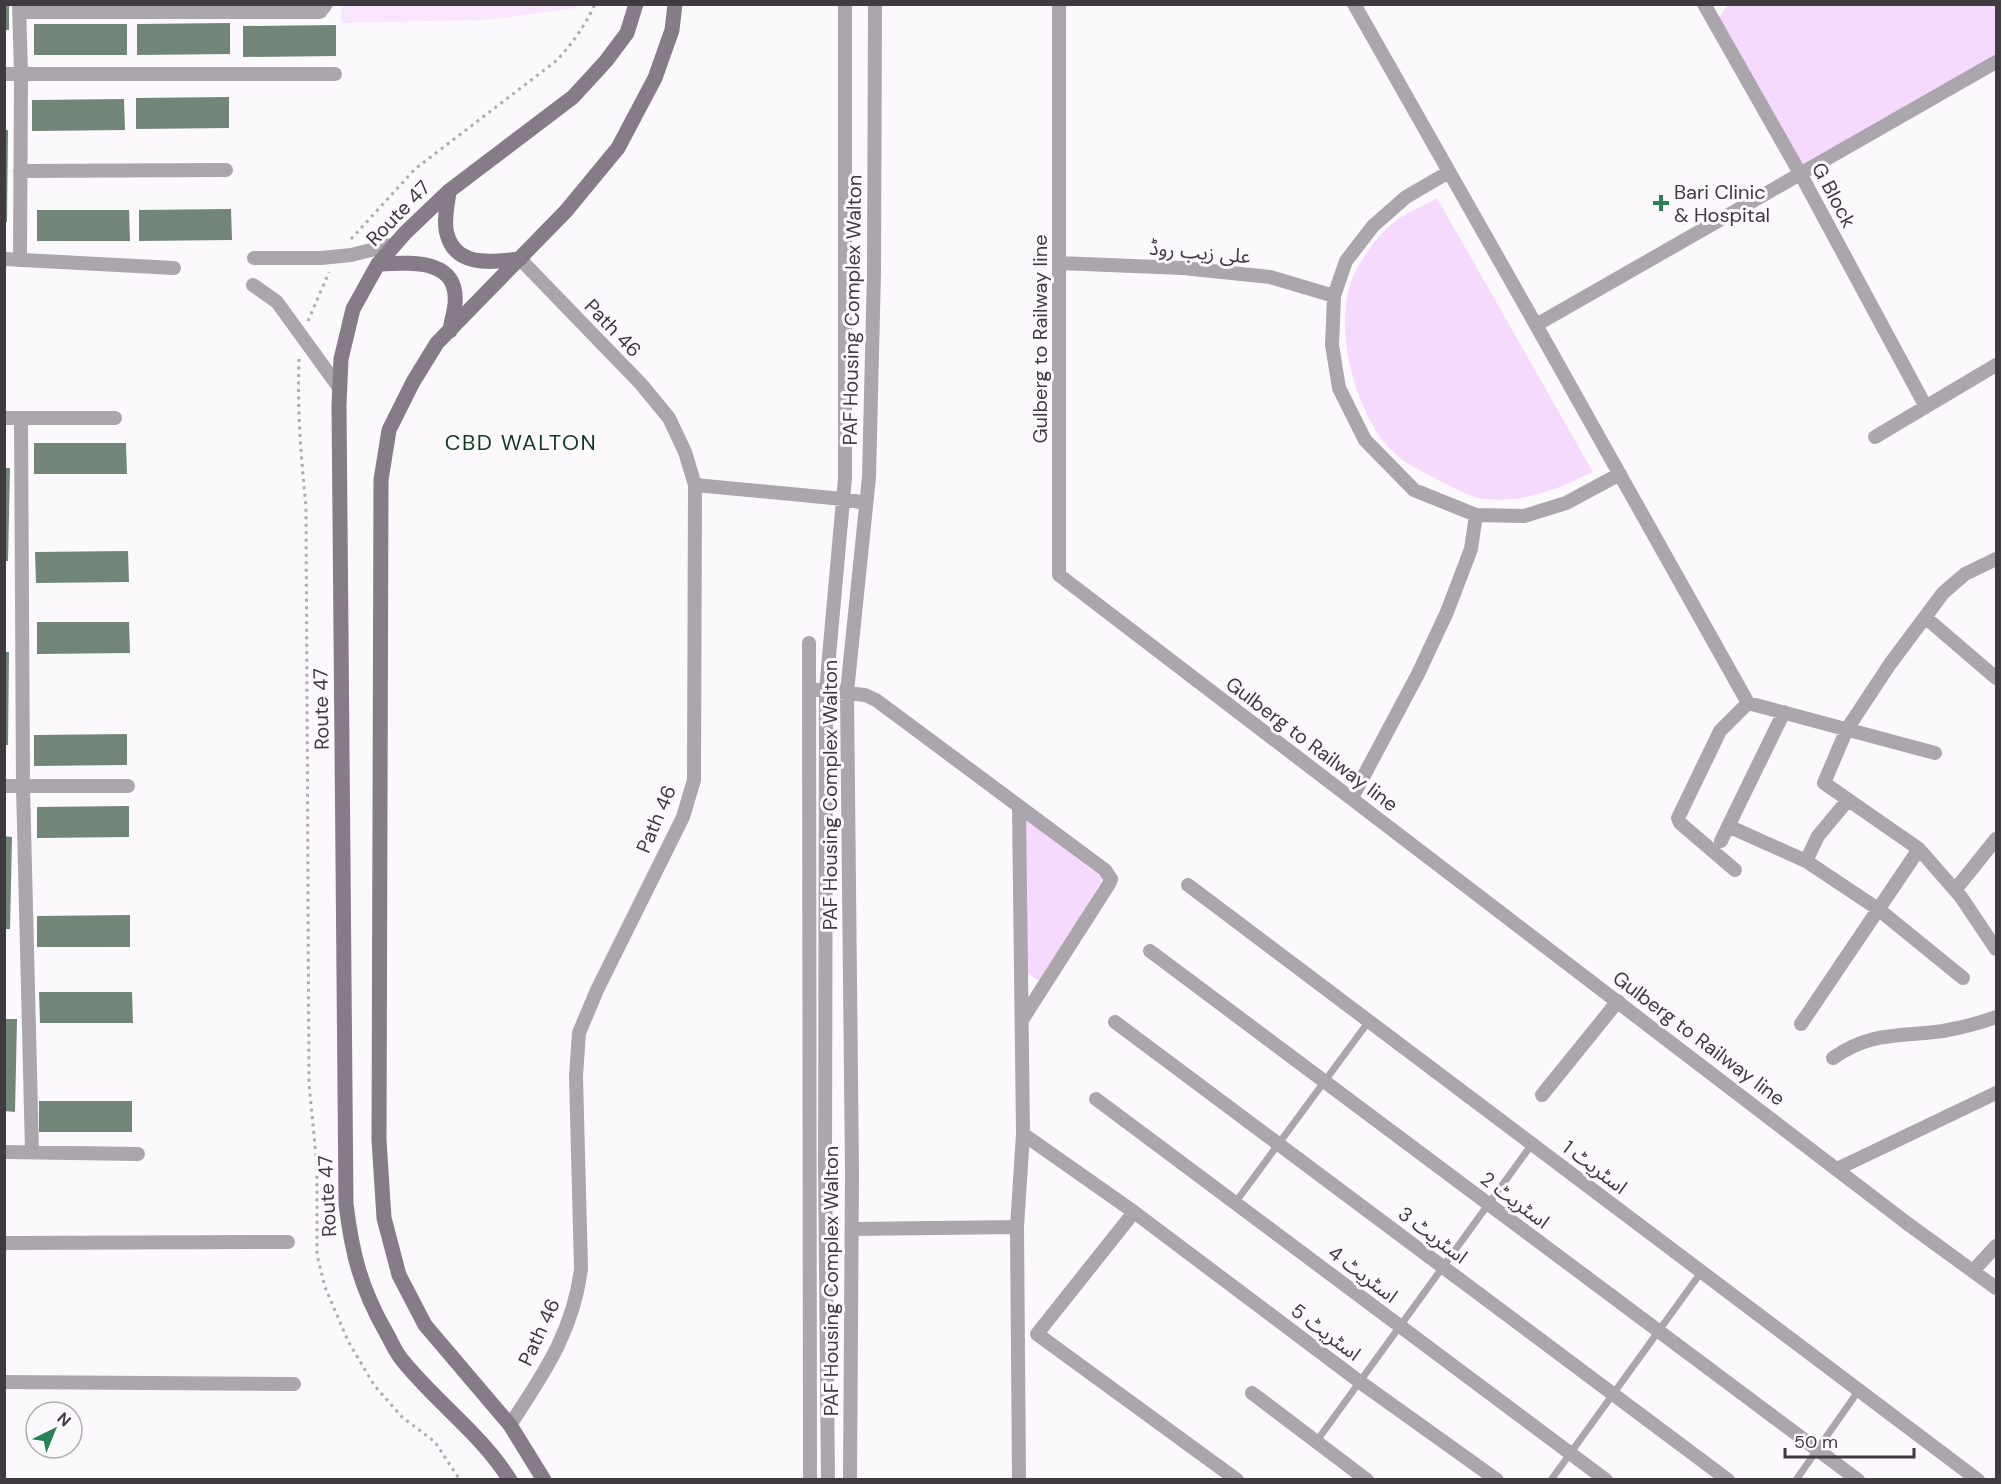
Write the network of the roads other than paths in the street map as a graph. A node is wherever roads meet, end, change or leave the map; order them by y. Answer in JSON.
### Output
{"nodes":[{"id":1,"x":326,"y":4,"type":"edge"},
{"id":2,"x":636,"y":4,"type":"edge"},
{"id":3,"x":675,"y":4,"type":"edge"},
{"id":4,"x":845,"y":4,"type":"edge"},
{"id":5,"x":875,"y":4,"type":"edge"},
{"id":6,"x":1059,"y":4,"type":"edge"},
{"id":7,"x":1354,"y":4,"type":"edge"},
{"id":8,"x":1704,"y":4,"type":"edge"},
{"id":9,"x":19,"y":8,"type":"edge"},
{"id":10,"x":1996,"y":62,"type":"edge"},
{"id":11,"x":4,"y":74,"type":"edge"},
{"id":12,"x":21,"y":74,"type":"junction"},
{"id":13,"x":335,"y":74,"type":"dead end"},
{"id":14,"x":226,"y":170,"type":"dead end"},
{"id":15,"x":20,"y":171,"type":"junction"},
{"id":16,"x":1449,"y":172,"type":"junction"},
{"id":17,"x":1801,"y":175,"type":"junction"},
{"id":18,"x":450,"y":190,"type":"junction"},
{"id":19,"x":395,"y":244,"type":"junction"},
{"id":20,"x":254,"y":258,"type":"dead end"},
{"id":21,"x":4,"y":259,"type":"edge"},
{"id":22,"x":20,"y":259,"type":"junction"},
{"id":23,"x":520,"y":259,"type":"junction"},
{"id":24,"x":1059,"y":263,"type":"junction"},
{"id":25,"x":378,"y":264,"type":"junction"},
{"id":26,"x":174,"y":268,"type":"dead end"},
{"id":27,"x":253,"y":285,"type":"dead end"},
{"id":28,"x":1334,"y":296,"type":"junction"},
{"id":29,"x":1536,"y":325,"type":"junction"},
{"id":30,"x":450,"y":331,"type":"junction"},
{"id":31,"x":1996,"y":365,"type":"edge"},
{"id":32,"x":340,"y":389,"type":"junction"},
{"id":33,"x":1926,"y":407,"type":"junction"},
{"id":34,"x":4,"y":418,"type":"edge"},
{"id":35,"x":21,"y":418,"type":"junction"},
{"id":36,"x":115,"y":418,"type":"dead end"},
{"id":37,"x":1875,"y":437,"type":"dead end"},
{"id":38,"x":1620,"y":474,"type":"junction"},
{"id":39,"x":695,"y":485,"type":"junction"},
{"id":40,"x":843,"y":499,"type":"junction"},
{"id":41,"x":866,"y":503,"type":"junction"},
{"id":42,"x":1476,"y":515,"type":"junction"},
{"id":43,"x":1996,"y":559,"type":"edge"},
{"id":44,"x":1925,"y":617,"type":"junction"},
{"id":45,"x":809,"y":643,"type":"dead end"},
{"id":46,"x":1996,"y":678,"type":"edge"},
{"id":47,"x":809,"y":690,"type":"junction"},
{"id":48,"x":826,"y":690,"type":"junction"},
{"id":49,"x":847,"y":692,"type":"junction"},
{"id":50,"x":1748,"y":703,"type":"junction"},
{"id":51,"x":1784,"y":712,"type":"junction"},
{"id":52,"x":1847,"y":729,"type":"junction"},
{"id":53,"x":1935,"y":753,"type":"dead end"},
{"id":54,"x":4,"y":786,"type":"edge"},
{"id":55,"x":23,"y":786,"type":"junction"},
{"id":56,"x":128,"y":786,"type":"dead end"},
{"id":57,"x":1352,"y":798,"type":"junction"},
{"id":58,"x":1848,"y":800,"type":"junction"},
{"id":59,"x":1020,"y":807,"type":"junction"},
{"id":60,"x":1728,"y":826,"type":"junction"},
{"id":61,"x":1996,"y":839,"type":"edge"},
{"id":62,"x":1721,"y":841,"type":"dead end"},
{"id":63,"x":1919,"y":849,"type":"junction"},
{"id":64,"x":1806,"y":861,"type":"junction"},
{"id":65,"x":1735,"y":870,"type":"dead end"},
{"id":66,"x":1188,"y":885,"type":"dead end"},
{"id":67,"x":1955,"y":890,"type":"junction"},
{"id":68,"x":1878,"y":909,"type":"junction"},
{"id":69,"x":1995,"y":944,"type":"edge"},
{"id":70,"x":1150,"y":951,"type":"dead end"},
{"id":71,"x":1963,"y":978,"type":"dead end"},
{"id":72,"x":1618,"y":1001,"type":"junction"},
{"id":73,"x":1996,"y":1017,"type":"edge"},
{"id":74,"x":1022,"y":1020,"type":"junction"},
{"id":75,"x":1369,"y":1021,"type":"junction"},
{"id":76,"x":1115,"y":1022,"type":"dead end"},
{"id":77,"x":1801,"y":1024,"type":"dead end"},
{"id":78,"x":1833,"y":1058,"type":"dead end"},
{"id":79,"x":1324,"y":1081,"type":"junction"},
{"id":80,"x":1996,"y":1093,"type":"edge"},
{"id":81,"x":1542,"y":1095,"type":"dead end"},
{"id":82,"x":1096,"y":1100,"type":"dead end"},
{"id":83,"x":1023,"y":1134,"type":"junction"},
{"id":84,"x":1278,"y":1144,"type":"junction"},
{"id":85,"x":1532,"y":1144,"type":"junction"},
{"id":86,"x":4,"y":1152,"type":"edge"},
{"id":87,"x":32,"y":1152,"type":"junction"},
{"id":88,"x":138,"y":1154,"type":"dead end"},
{"id":89,"x":1838,"y":1169,"type":"junction"},
{"id":90,"x":1235,"y":1203,"type":"junction"},
{"id":91,"x":1489,"y":1204,"type":"junction"},
{"id":92,"x":1134,"y":1212,"type":"junction"},
{"id":93,"x":1017,"y":1227,"type":"junction"},
{"id":94,"x":852,"y":1229,"type":"junction"},
{"id":95,"x":288,"y":1242,"type":"dead end"},
{"id":96,"x":4,"y":1243,"type":"edge"},
{"id":97,"x":1996,"y":1246,"type":"edge"},
{"id":98,"x":1443,"y":1267,"type":"junction"},
{"id":99,"x":1702,"y":1271,"type":"junction"},
{"id":100,"x":1973,"y":1271,"type":"junction"},
{"id":101,"x":1996,"y":1288,"type":"edge"},
{"id":102,"x":1400,"y":1326,"type":"junction"},
{"id":103,"x":1659,"y":1331,"type":"junction"},
{"id":104,"x":1019,"y":1332,"type":"junction"},
{"id":105,"x":1037,"y":1334,"type":"junction"},
{"id":106,"x":4,"y":1382,"type":"edge"},
{"id":107,"x":1360,"y":1382,"type":"junction"},
{"id":108,"x":294,"y":1384,"type":"dead end"},
{"id":109,"x":1859,"y":1390,"type":"junction"},
{"id":110,"x":1252,"y":1393,"type":"dead end"},
{"id":111,"x":1613,"y":1393,"type":"junction"},
{"id":112,"x":510,"y":1425,"type":"junction"},
{"id":113,"x":1316,"y":1442,"type":"junction"},
{"id":114,"x":1817,"y":1449,"type":"junction"},
{"id":115,"x":1570,"y":1453,"type":"junction"},
{"id":116,"x":510,"y":1479,"type":"edge"},
{"id":117,"x":544,"y":1479,"type":"edge"},
{"id":118,"x":810,"y":1479,"type":"edge"},
{"id":119,"x":828,"y":1479,"type":"edge"},
{"id":120,"x":850,"y":1479,"type":"edge"},
{"id":121,"x":1019,"y":1479,"type":"edge"},
{"id":122,"x":1237,"y":1479,"type":"edge"},
{"id":123,"x":1367,"y":1479,"type":"edge"},
{"id":124,"x":1497,"y":1479,"type":"edge"},
{"id":125,"x":1551,"y":1479,"type":"edge"},
{"id":126,"x":1606,"y":1479,"type":"edge"},
{"id":127,"x":1728,"y":1479,"type":"edge"},
{"id":128,"x":1796,"y":1479,"type":"edge"},
{"id":129,"x":1858,"y":1479,"type":"edge"},
{"id":130,"x":1978,"y":1479,"type":"edge"}],
"edges":[{"from":1,"to":9,"type":"street"},
{"from":2,"to":18,"type":"street","name":"Route 47"},
{"from":3,"to":23,"type":"street"},
{"from":4,"to":40,"type":"street","name":"PAF Housing Complex Walton"},
{"from":5,"to":41,"type":"street","name":"PAF Housing Complex Walton"},
{"from":6,"to":24,"type":"street","name":"Gulberg to Railway line"},
{"from":7,"to":16,"type":"street"},
{"from":8,"to":17,"type":"street","name":"G Block"},
{"from":9,"to":12,"type":"street"},
{"from":10,"to":17,"type":"street"},
{"from":11,"to":12,"type":"street"},
{"from":12,"to":13,"type":"street"},
{"from":12,"to":15,"type":"street"},
{"from":14,"to":15,"type":"street"},
{"from":15,"to":22,"type":"street"},
{"from":16,"to":28,"type":"street"},
{"from":16,"to":29,"type":"street"},
{"from":17,"to":29,"type":"street"},
{"from":17,"to":33,"type":"street","name":"G Block"},
{"from":18,"to":19,"type":"street","name":"Route 47"},
{"from":18,"to":23,"type":"street"},
{"from":19,"to":20,"type":"street"},
{"from":19,"to":25,"type":"street","name":"Route 47"},
{"from":21,"to":22,"type":"street"},
{"from":22,"to":26,"type":"street"},
{"from":23,"to":30,"type":"street"},
{"from":23,"to":39,"type":"street","name":"Path 46"},
{"from":24,"to":28,"type":"street","name":"علی زیب روڈ"},
{"from":24,"to":57,"type":"street","name":"Gulberg to Railway line"},
{"from":25,"to":30,"type":"street"},
{"from":25,"to":32,"type":"street","name":"Route 47"},
{"from":27,"to":32,"type":"street"},
{"from":28,"to":42,"type":"street"},
{"from":29,"to":38,"type":"street"},
{"from":30,"to":112,"type":"street"},
{"from":31,"to":33,"type":"street"},
{"from":32,"to":116,"type":"street","name":"Route 47"},
{"from":33,"to":37,"type":"street"},
{"from":34,"to":35,"type":"street"},
{"from":35,"to":36,"type":"street"},
{"from":35,"to":55,"type":"street"},
{"from":38,"to":42,"type":"street"},
{"from":38,"to":50,"type":"street"},
{"from":39,"to":40,"type":"street"},
{"from":39,"to":112,"type":"street","name":"Path 46"},
{"from":40,"to":41,"type":"street"},
{"from":40,"to":48,"type":"street","name":"PAF Housing Complex Walton"},
{"from":41,"to":49,"type":"street","name":"PAF Housing Complex Walton"},
{"from":42,"to":57,"type":"street"},
{"from":43,"to":44,"type":"street"},
{"from":44,"to":46,"type":"street"},
{"from":44,"to":52,"type":"street"},
{"from":45,"to":47,"type":"street"},
{"from":47,"to":48,"type":"street"},
{"from":47,"to":118,"type":"street"},
{"from":48,"to":49,"type":"street"},
{"from":48,"to":119,"type":"street","name":"PAF Housing Complex Walton"},
{"from":49,"to":59,"type":"street"},
{"from":49,"to":94,"type":"street","name":"PAF Housing Complex Walton"},
{"from":50,"to":51,"type":"street"},
{"from":50,"to":65,"type":"street"},
{"from":51,"to":52,"type":"street"},
{"from":51,"to":60,"type":"street"},
{"from":52,"to":53,"type":"street"},
{"from":52,"to":58,"type":"street"},
{"from":54,"to":55,"type":"street"},
{"from":55,"to":56,"type":"street"},
{"from":55,"to":87,"type":"street"},
{"from":57,"to":72,"type":"street","name":"Gulberg to Railway line"},
{"from":58,"to":63,"type":"street"},
{"from":58,"to":64,"type":"street"},
{"from":59,"to":74,"type":"street"},
{"from":59,"to":74,"type":"street"},
{"from":60,"to":62,"type":"street"},
{"from":60,"to":64,"type":"street"},
{"from":61,"to":67,"type":"street"},
{"from":63,"to":67,"type":"street"},
{"from":63,"to":68,"type":"street"},
{"from":64,"to":68,"type":"street"},
{"from":66,"to":75,"type":"street","name":"اسٹریٹ 1"},
{"from":67,"to":69,"type":"street"},
{"from":68,"to":71,"type":"street"},
{"from":68,"to":77,"type":"street"},
{"from":70,"to":79,"type":"street","name":"اسٹریٹ 2"},
{"from":72,"to":81,"type":"street"},
{"from":72,"to":89,"type":"street","name":"Gulberg to Railway line"},
{"from":73,"to":78,"type":"street"},
{"from":74,"to":83,"type":"street"},
{"from":75,"to":79,"type":"lane"},
{"from":75,"to":85,"type":"street","name":"اسٹریٹ 1"},
{"from":76,"to":84,"type":"street","name":"اسٹریٹ 3"},
{"from":79,"to":84,"type":"lane"},
{"from":79,"to":91,"type":"street","name":"اسٹریٹ 2"},
{"from":80,"to":89,"type":"street"},
{"from":82,"to":90,"type":"street","name":"اسٹریٹ 4"},
{"from":83,"to":92,"type":"street","name":"اسٹریٹ 5"},
{"from":83,"to":93,"type":"street"},
{"from":84,"to":90,"type":"lane"},
{"from":84,"to":98,"type":"street","name":"اسٹریٹ 3"},
{"from":85,"to":91,"type":"lane"},
{"from":85,"to":99,"type":"street","name":"اسٹریٹ 1"},
{"from":86,"to":87,"type":"street"},
{"from":87,"to":88,"type":"street"},
{"from":89,"to":100,"type":"street","name":"Gulberg to Railway line"},
{"from":90,"to":102,"type":"street","name":"اسٹریٹ 4"},
{"from":91,"to":98,"type":"lane"},
{"from":91,"to":103,"type":"street","name":"اسٹریٹ 2"},
{"from":92,"to":105,"type":"street"},
{"from":92,"to":107,"type":"street","name":"اسٹریٹ 5"},
{"from":93,"to":94,"type":"street"},
{"from":93,"to":104,"type":"street"},
{"from":94,"to":120,"type":"street","name":"PAF Housing Complex Walton"},
{"from":95,"to":96,"type":"street"},
{"from":97,"to":100,"type":"street"},
{"from":98,"to":102,"type":"lane"},
{"from":98,"to":111,"type":"street","name":"اسٹریٹ 3"},
{"from":99,"to":103,"type":"lane"},
{"from":99,"to":109,"type":"street","name":"اسٹریٹ 1"},
{"from":100,"to":101,"type":"street","name":"Gulberg to Railway line"},
{"from":102,"to":107,"type":"lane"},
{"from":102,"to":115,"type":"street","name":"اسٹریٹ 4"},
{"from":103,"to":111,"type":"lane"},
{"from":103,"to":114,"type":"street","name":"اسٹریٹ 2"},
{"from":104,"to":105,"type":"street"},
{"from":104,"to":121,"type":"street"},
{"from":105,"to":122,"type":"street"},
{"from":106,"to":108,"type":"street"},
{"from":107,"to":113,"type":"lane"},
{"from":107,"to":124,"type":"street","name":"اسٹریٹ 5"},
{"from":109,"to":114,"type":"lane"},
{"from":109,"to":130,"type":"street","name":"اسٹریٹ 1"},
{"from":110,"to":113,"type":"street"},
{"from":111,"to":115,"type":"lane"},
{"from":111,"to":127,"type":"street","name":"اسٹریٹ 3"},
{"from":112,"to":117,"type":"street"},
{"from":113,"to":123,"type":"street"},
{"from":114,"to":128,"type":"lane"},
{"from":114,"to":129,"type":"street","name":"اسٹریٹ 2"},
{"from":115,"to":125,"type":"lane"},
{"from":115,"to":126,"type":"street","name":"اسٹریٹ 4"}]}
